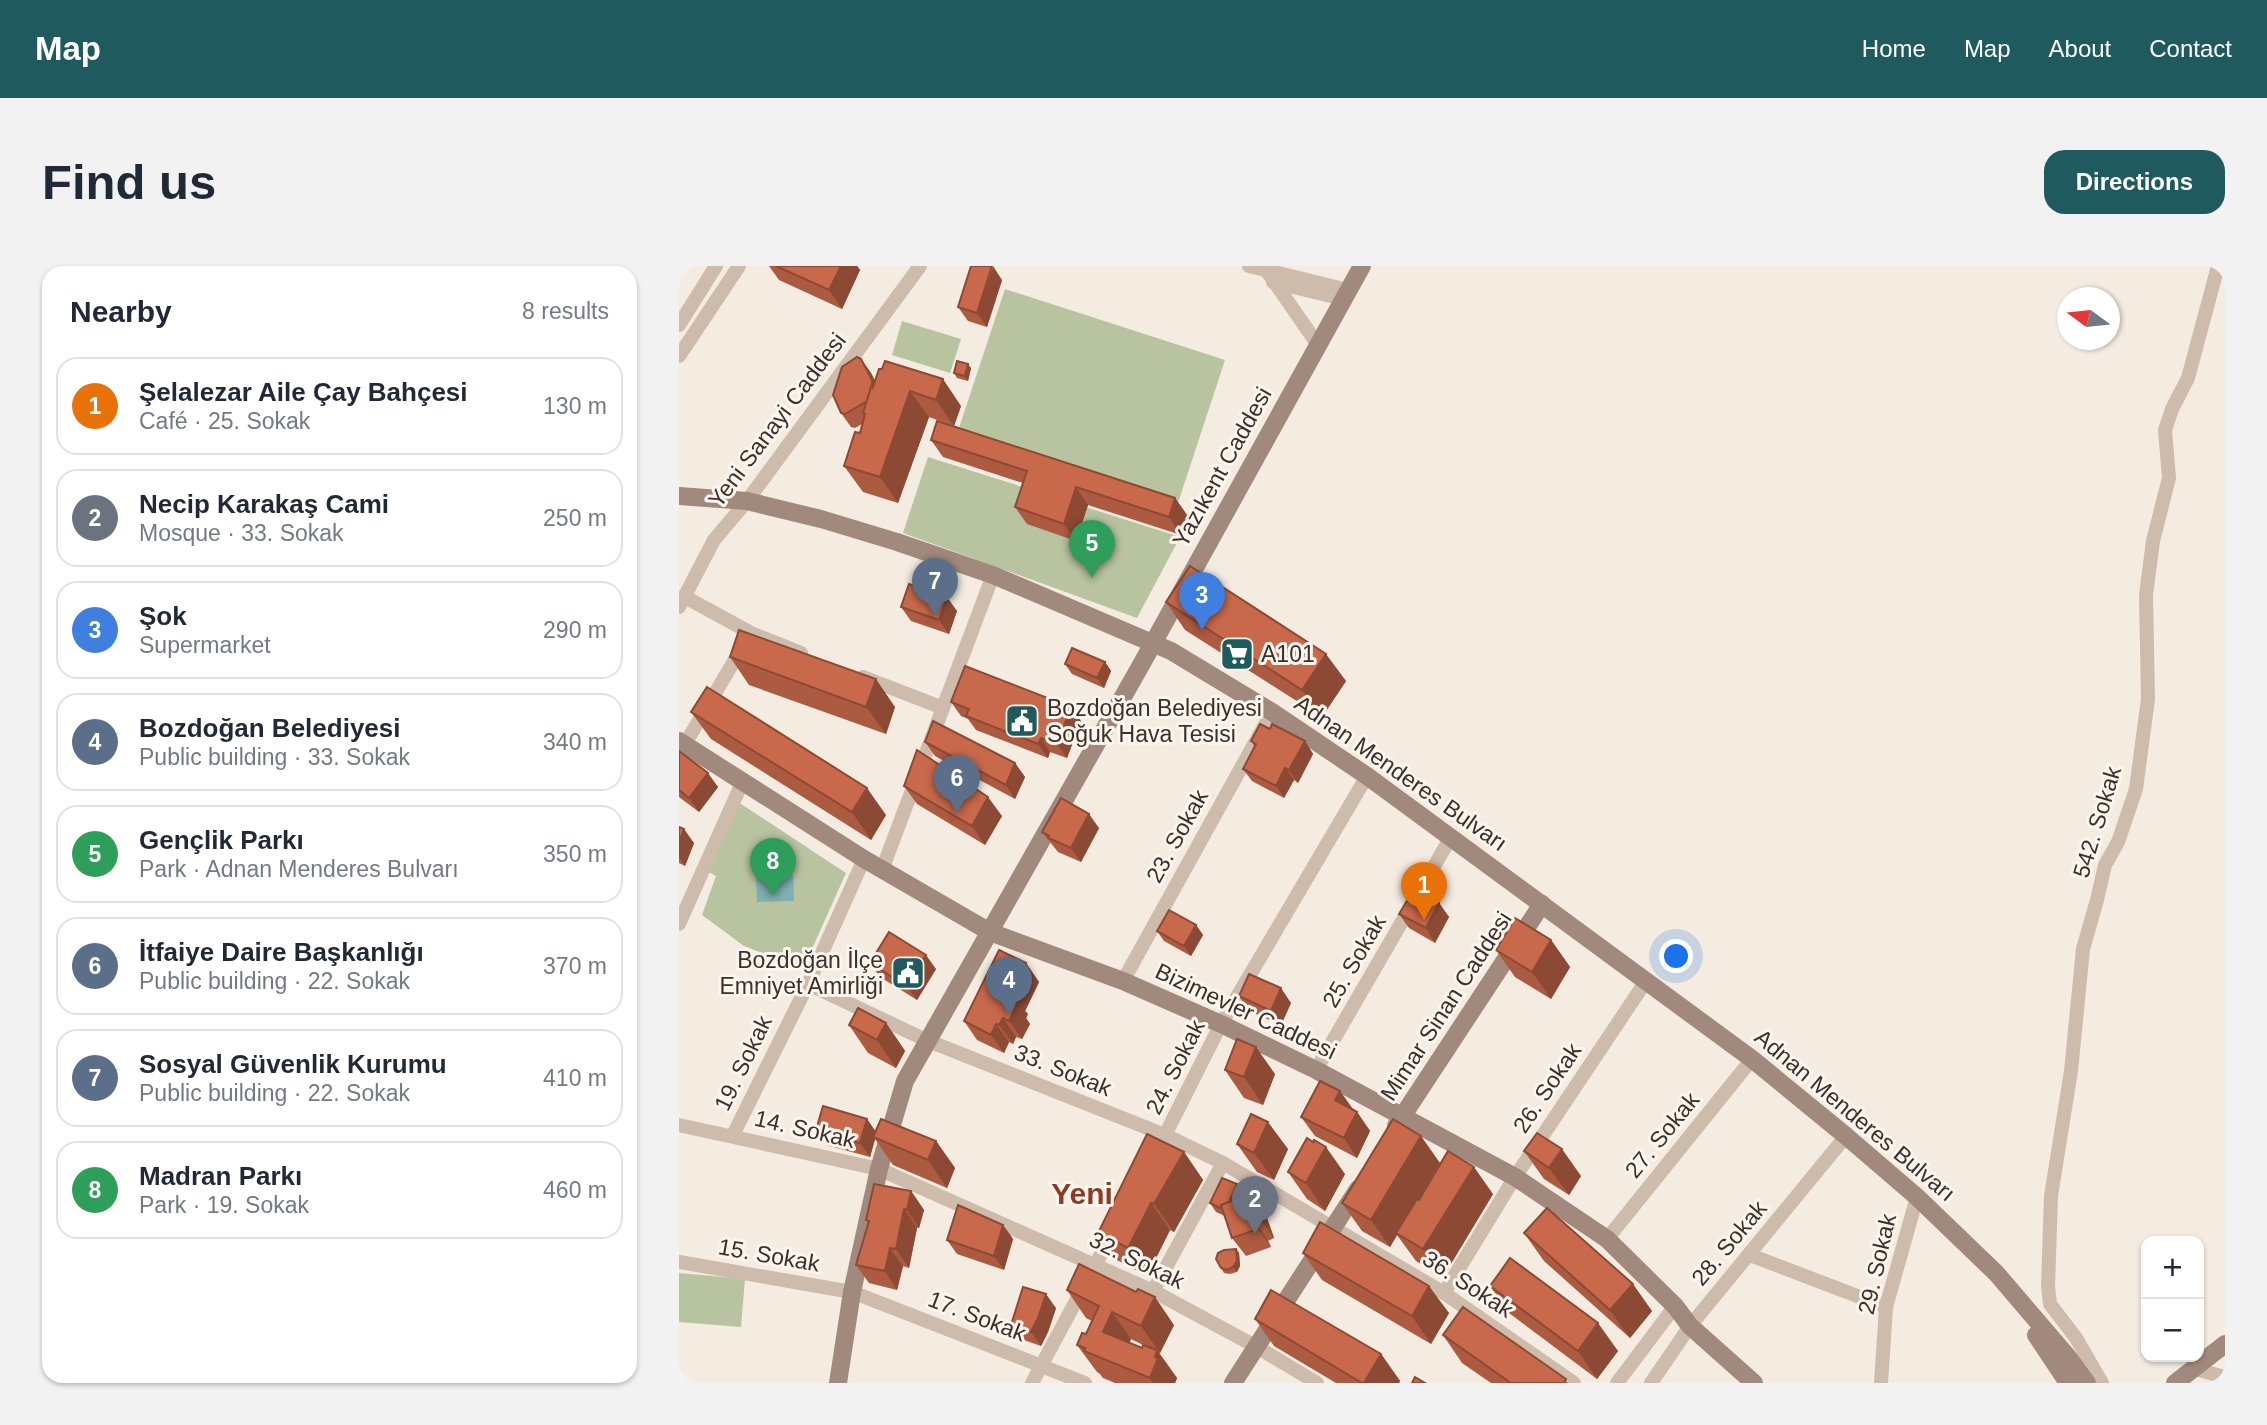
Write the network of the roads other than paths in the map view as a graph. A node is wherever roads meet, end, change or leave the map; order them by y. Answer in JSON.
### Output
{"nodes":[{"id":1,"x":739,"y":266,"type":"edge"},
{"id":2,"x":920,"y":266,"type":"edge"},
{"id":3,"x":1361,"y":266,"type":"edge"},
{"id":4,"x":2218,"y":266,"type":"edge"},
{"id":5,"x":712,"y":267,"type":"edge"},
{"id":6,"x":1259,"y":267,"type":"edge"},
{"id":7,"x":1273,"y":282,"type":"junction"},
{"id":8,"x":1345,"y":294,"type":"junction"},
{"id":9,"x":679,"y":325,"type":"edge"},
{"id":10,"x":1318,"y":345,"type":"junction"},
{"id":11,"x":679,"y":356,"type":"edge"},
{"id":12,"x":679,"y":496,"type":"edge"},
{"id":13,"x":747,"y":501,"type":"junction"},
{"id":14,"x":993,"y":575,"type":"junction"},
{"id":15,"x":682,"y":602,"type":"edge"},
{"id":16,"x":751,"y":633,"type":"junction"},
{"id":17,"x":1153,"y":642,"type":"junction"},
{"id":18,"x":815,"y":658,"type":"edge"},
{"id":19,"x":853,"y":673,"type":"edge"},
{"id":20,"x":943,"y":708,"type":"junction"},
{"id":21,"x":1272,"y":712,"type":"junction"},
{"id":22,"x":682,"y":743,"type":"edge"},
{"id":23,"x":1367,"y":776,"type":"junction"},
{"id":24,"x":742,"y":783,"type":"junction"},
{"id":25,"x":1451,"y":837,"type":"junction"},
{"id":26,"x":864,"y":859,"type":"junction"},
{"id":27,"x":882,"y":870,"type":"junction"},
{"id":28,"x":1542,"y":904,"type":"junction"},
{"id":29,"x":679,"y":924,"type":"edge"},
{"id":30,"x":990,"y":932,"type":"junction"},
{"id":31,"x":1123,"y":981,"type":"junction"},
{"id":32,"x":1646,"y":981,"type":"junction"},
{"id":33,"x":808,"y":984,"type":"junction"},
{"id":34,"x":1221,"y":1024,"type":"junction"},
{"id":35,"x":926,"y":1040,"type":"junction"},
{"id":36,"x":1752,"y":1059,"type":"junction"},
{"id":37,"x":1317,"y":1070,"type":"junction"},
{"id":38,"x":1403,"y":1116,"type":"junction"},
{"id":39,"x":679,"y":1125,"type":"edge"},
{"id":40,"x":733,"y":1135,"type":"junction"},
{"id":41,"x":1165,"y":1135,"type":"junction"},
{"id":42,"x":1846,"y":1136,"type":"junction"},
{"id":43,"x":1389,"y":1138,"type":"edge"},
{"id":44,"x":1153,"y":1159,"type":"edge"},
{"id":45,"x":1223,"y":1163,"type":"junction"},
{"id":46,"x":879,"y":1169,"type":"junction"},
{"id":47,"x":1368,"y":1172,"type":"edge"},
{"id":48,"x":1515,"y":1177,"type":"junction"},
{"id":49,"x":1917,"y":1197,"type":"junction"},
{"id":50,"x":1121,"y":1217,"type":"edge"},
{"id":51,"x":1334,"y":1227,"type":"junction"},
{"id":52,"x":1607,"y":1239,"type":"junction"},
{"id":53,"x":1750,"y":1255,"type":"junction"},
{"id":54,"x":679,"y":1262,"type":"edge"},
{"id":55,"x":1096,"y":1264,"type":"junction"},
{"id":56,"x":1996,"y":1273,"type":"junction"},
{"id":57,"x":1153,"y":1291,"type":"junction"},
{"id":58,"x":852,"y":1292,"type":"junction"},
{"id":59,"x":1444,"y":1293,"type":"junction"},
{"id":60,"x":1675,"y":1306,"type":"junction"},
{"id":61,"x":1886,"y":1307,"type":"junction"},
{"id":62,"x":1690,"y":1326,"type":"junction"},
{"id":63,"x":2225,"y":1344,"type":"edge"},
{"id":64,"x":1257,"y":1347,"type":"junction"},
{"id":65,"x":1041,"y":1365,"type":"junction"},
{"id":66,"x":2195,"y":1369,"type":"junction"},
{"id":67,"x":2225,"y":1377,"type":"edge"},
{"id":68,"x":838,"y":1383,"type":"edge"},
{"id":69,"x":1032,"y":1383,"type":"edge"},
{"id":70,"x":1085,"y":1383,"type":"edge"},
{"id":71,"x":1233,"y":1383,"type":"edge"},
{"id":72,"x":1317,"y":1383,"type":"edge"},
{"id":73,"x":1574,"y":1383,"type":"edge"},
{"id":74,"x":1617,"y":1383,"type":"edge"},
{"id":75,"x":1651,"y":1383,"type":"edge"},
{"id":76,"x":1754,"y":1383,"type":"edge"},
{"id":77,"x":1881,"y":1383,"type":"edge"},
{"id":78,"x":2068,"y":1383,"type":"edge"},
{"id":79,"x":2087,"y":1383,"type":"edge"},
{"id":80,"x":2102,"y":1383,"type":"edge"},
{"id":81,"x":2175,"y":1383,"type":"edge"}],
"edges":[{"from":1,"to":11,"type":"street"},
{"from":2,"to":13,"type":"street","name":"Yeni Sanayi Caddesi"},
{"from":3,"to":8,"type":"street","name":"Yazıkent Caddesi"},
{"from":4,"to":80,"type":"street","name":"542. Sokak"},
{"from":5,"to":9,"type":"street"},
{"from":6,"to":7,"type":"street"},
{"from":6,"to":8,"type":"street"},
{"from":7,"to":8,"type":"street"},
{"from":7,"to":10,"type":"street"},
{"from":8,"to":10,"type":"street","name":"Yazıkent Caddesi"},
{"from":10,"to":17,"type":"street","name":"Yazıkent Caddesi"},
{"from":12,"to":13,"type":"street","name":"Adnan Menderes Bulvarı"},
{"from":13,"to":14,"type":"street","name":"Adnan Menderes Bulvarı"},
{"from":13,"to":15,"type":"street","name":"Yeni Sanayi Caddesi"},
{"from":14,"to":17,"type":"street","name":"Adnan Menderes Bulvarı"},
{"from":14,"to":20,"type":"street"},
{"from":15,"to":16,"type":"street"},
{"from":16,"to":18,"type":"street"},
{"from":16,"to":22,"type":"street"},
{"from":17,"to":21,"type":"street","name":"Adnan Menderes Bulvarı"},
{"from":17,"to":30,"type":"street","name":"Yazıkent Caddesi"},
{"from":19,"to":20,"type":"street"},
{"from":20,"to":27,"type":"street"},
{"from":21,"to":23,"type":"street","name":"Adnan Menderes Bulvarı"},
{"from":21,"to":31,"type":"street","name":"23. Sokak"},
{"from":22,"to":24,"type":"street","name":"Bizimevler Caddesi"},
{"from":23,"to":25,"type":"street","name":"Adnan Menderes Bulvarı"},
{"from":23,"to":34,"type":"street","name":"24. Sokak"},
{"from":24,"to":26,"type":"street","name":"Bizimevler Caddesi"},
{"from":24,"to":29,"type":"street"},
{"from":25,"to":28,"type":"street","name":"Adnan Menderes Bulvarı"},
{"from":25,"to":37,"type":"street","name":"25. Sokak"},
{"from":26,"to":27,"type":"street","name":"Bizimevler Caddesi"},
{"from":26,"to":33,"type":"street","name":"19. Sokak"},
{"from":27,"to":30,"type":"street","name":"Bizimevler Caddesi"},
{"from":28,"to":32,"type":"street","name":"Adnan Menderes Bulvarı"},
{"from":28,"to":38,"type":"street","name":"Mimar Sinan Caddesi"},
{"from":30,"to":31,"type":"street","name":"Bizimevler Caddesi"},
{"from":30,"to":35,"type":"street","name":"Yazıkent Caddesi"},
{"from":31,"to":34,"type":"street","name":"Bizimevler Caddesi"},
{"from":32,"to":36,"type":"street","name":"Adnan Menderes Bulvarı"},
{"from":32,"to":48,"type":"street","name":"26. Sokak"},
{"from":33,"to":35,"type":"street","name":"33. Sokak"},
{"from":33,"to":40,"type":"street","name":"19. Sokak"},
{"from":34,"to":37,"type":"street","name":"Bizimevler Caddesi"},
{"from":34,"to":41,"type":"street","name":"24. Sokak"},
{"from":35,"to":41,"type":"street","name":"33. Sokak"},
{"from":35,"to":46,"type":"street","name":"Yazıkent Caddesi"},
{"from":36,"to":42,"type":"street","name":"Adnan Menderes Bulvarı"},
{"from":36,"to":52,"type":"street","name":"27. Sokak"},
{"from":37,"to":38,"type":"street","name":"Bizimevler Caddesi"},
{"from":38,"to":43,"type":"street","name":"Mimar Sinan Caddesi"},
{"from":38,"to":48,"type":"street","name":"Bizimevler Caddesi"},
{"from":39,"to":40,"type":"street","name":"14. Sokak"},
{"from":40,"to":46,"type":"street","name":"14. Sokak"},
{"from":41,"to":44,"type":"street","name":"24. Sokak"},
{"from":41,"to":45,"type":"street","name":"33. Sokak"},
{"from":42,"to":49,"type":"street","name":"Adnan Menderes Bulvarı"},
{"from":42,"to":53,"type":"street","name":"28. Sokak"},
{"from":45,"to":51,"type":"street","name":"33. Sokak"},
{"from":45,"to":57,"type":"street"},
{"from":46,"to":55,"type":"street","name":"32. Sokak"},
{"from":46,"to":58,"type":"street","name":"Yazıkent Caddesi"},
{"from":47,"to":51,"type":"street"},
{"from":48,"to":52,"type":"street","name":"Bizimevler Caddesi"},
{"from":48,"to":59,"type":"street","name":"26. Sokak"},
{"from":49,"to":56,"type":"street","name":"Adnan Menderes Bulvarı"},
{"from":49,"to":61,"type":"street","name":"29. Sokak"},
{"from":50,"to":55,"type":"street"},
{"from":51,"to":59,"type":"street","name":"36. Sokak"},
{"from":51,"to":64,"type":"street"},
{"from":52,"to":60,"type":"street","name":"Bizimevler Caddesi"},
{"from":53,"to":61,"type":"street"},
{"from":53,"to":62,"type":"street","name":"28. Sokak"},
{"from":54,"to":58,"type":"street","name":"15. Sokak"},
{"from":55,"to":57,"type":"street","name":"32. Sokak"},
{"from":55,"to":65,"type":"street"},
{"from":56,"to":78,"type":"street","name":"Adnan Menderes Bulvarı"},
{"from":56,"to":79,"type":"street","name":"Adnan Menderes Bulvarı"},
{"from":57,"to":64,"type":"street","name":"32. Sokak"},
{"from":58,"to":65,"type":"street","name":"17. Sokak"},
{"from":58,"to":68,"type":"street","name":"Yazıkent Caddesi"},
{"from":59,"to":73,"type":"street","name":"36. Sokak"},
{"from":60,"to":62,"type":"street","name":"Bizimevler Caddesi"},
{"from":60,"to":74,"type":"street","name":"28. Sokak"},
{"from":61,"to":77,"type":"street","name":"29. Sokak"},
{"from":62,"to":75,"type":"street","name":"28. Sokak"},
{"from":62,"to":76,"type":"street","name":"Bizimevler Caddesi"},
{"from":63,"to":66,"type":"street"},
{"from":64,"to":71,"type":"street"},
{"from":64,"to":72,"type":"street","name":"32. Sokak"},
{"from":65,"to":69,"type":"street"},
{"from":65,"to":70,"type":"street","name":"17. Sokak"},
{"from":66,"to":67,"type":"street"},
{"from":66,"to":81,"type":"street"}]}
